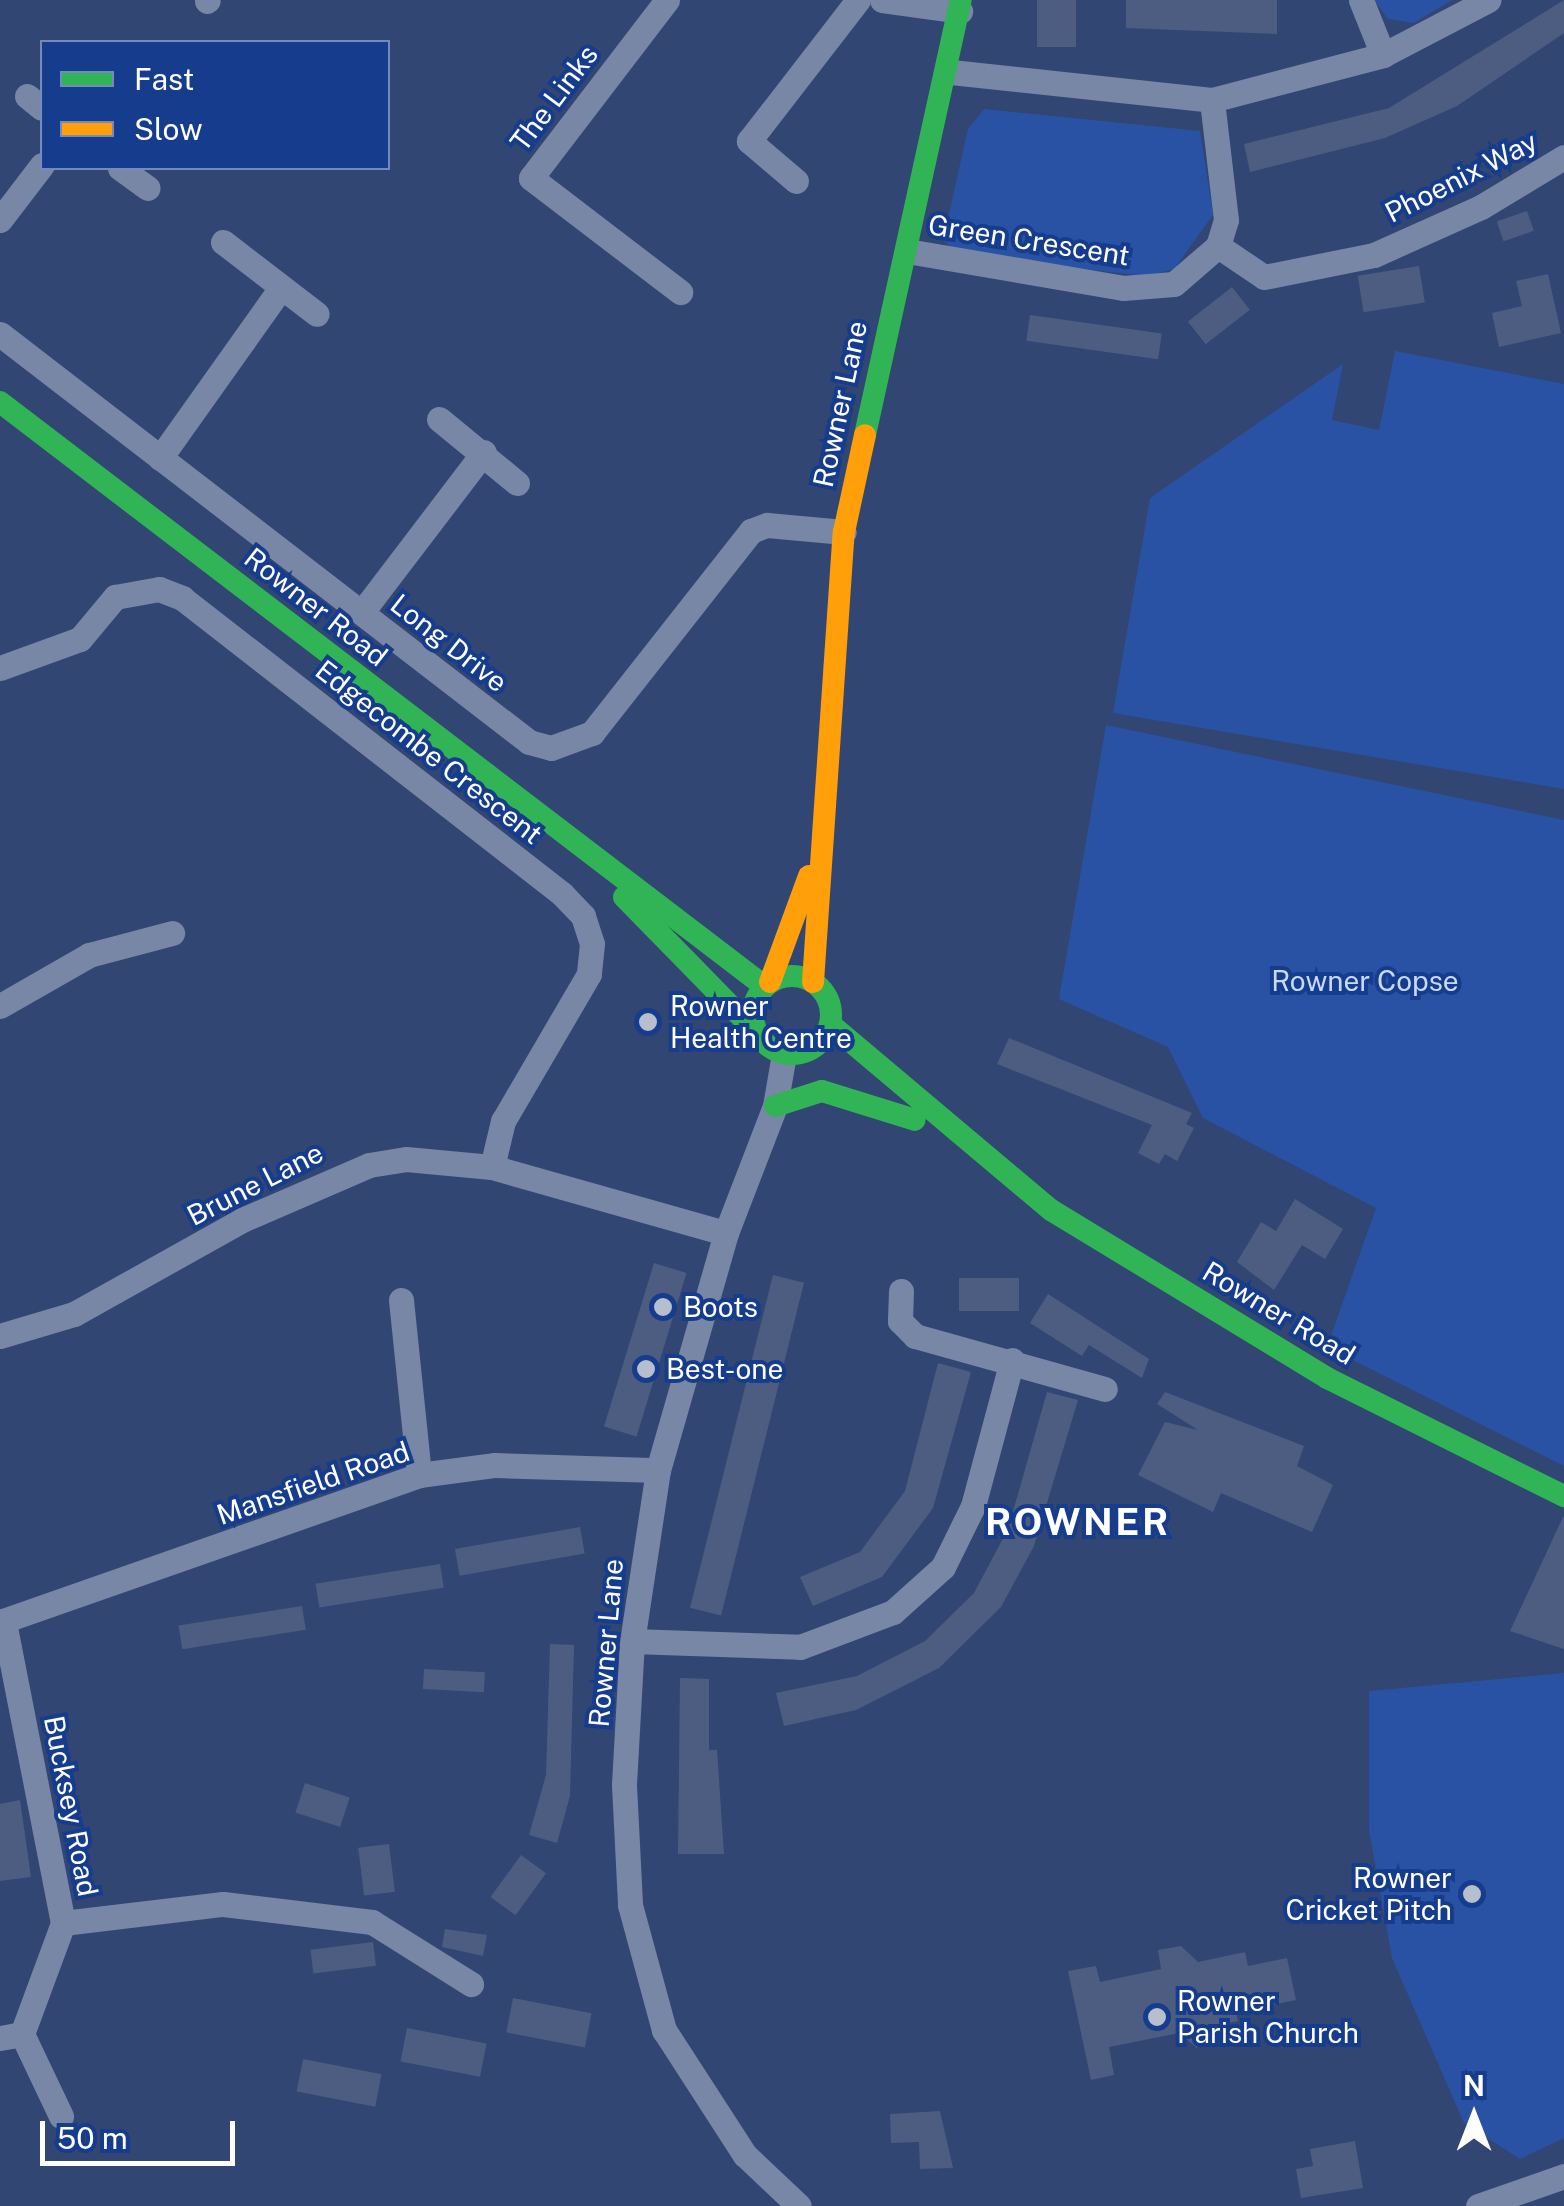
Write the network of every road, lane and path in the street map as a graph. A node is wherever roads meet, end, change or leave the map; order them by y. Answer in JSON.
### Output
{"nodes":[{"id":1,"x":667,"y":0,"type":"edge"},
{"id":2,"x":858,"y":0,"type":"edge"},
{"id":3,"x":882,"y":0,"type":"edge"},
{"id":4,"x":1361,"y":0,"type":"edge"},
{"id":5,"x":1488,"y":0,"type":"edge"},
{"id":6,"x":960,"y":6,"type":"edge"},
{"id":7,"x":1383,"y":55,"type":"junction"},
{"id":8,"x":951,"y":72,"type":"junction"},
{"id":9,"x":1212,"y":100,"type":"junction"},
{"id":10,"x":1564,"y":157,"type":"edge"},
{"id":11,"x":40,"y":169,"type":"edge"},
{"id":12,"x":123,"y":170,"type":"edge"},
{"id":13,"x":796,"y":181,"type":"dead end"},
{"id":14,"x":148,"y":188,"type":"dead end"},
{"id":15,"x":0,"y":220,"type":"edge"},
{"id":16,"x":223,"y":242,"type":"dead end"},
{"id":17,"x":1218,"y":246,"type":"junction"},
{"id":18,"x":907,"y":251,"type":"junction"},
{"id":19,"x":280,"y":289,"type":"junction"},
{"id":20,"x":680,"y":292,"type":"dead end"},
{"id":21,"x":317,"y":314,"type":"dead end"},
{"id":22,"x":0,"y":334,"type":"edge"},
{"id":23,"x":0,"y":402,"type":"edge"},
{"id":24,"x":439,"y":419,"type":"dead end"},
{"id":25,"x":484,"y":452,"type":"junction"},
{"id":26,"x":160,"y":458,"type":"junction"},
{"id":27,"x":517,"y":483,"type":"dead end"},
{"id":28,"x":844,"y":532,"type":"junction"},
{"id":29,"x":362,"y":612,"type":"junction"},
{"id":30,"x":0,"y":668,"type":"edge"},
{"id":31,"x":826,"y":828,"type":"junction"},
{"id":32,"x":594,"y":862,"type":"junction"},
{"id":33,"x":667,"y":910,"type":"junction"},
{"id":34,"x":172,"y":933,"type":"dead end"},
{"id":35,"x":785,"y":939,"type":"junction"},
{"id":36,"x":814,"y":982,"type":"junction"},
{"id":37,"x":767,"y":984,"type":"junction"},
{"id":38,"x":0,"y":1006,"type":"edge"},
{"id":39,"x":830,"y":1024,"type":"junction"},
{"id":40,"x":756,"y":1031,"type":"junction"},
{"id":41,"x":816,"y":1046,"type":"junction"},
{"id":42,"x":784,"y":1054,"type":"junction"},
{"id":43,"x":775,"y":1106,"type":"junction"},
{"id":44,"x":915,"y":1120,"type":"junction"},
{"id":45,"x":978,"y":1156,"type":"junction"},
{"id":46,"x":492,"y":1167,"type":"junction"},
{"id":47,"x":726,"y":1233,"type":"junction"},
{"id":48,"x":901,"y":1291,"type":"dead end"},
{"id":49,"x":400,"y":1300,"type":"dead end"},
{"id":50,"x":3,"y":1328,"type":"edge"},
{"id":51,"x":1012,"y":1360,"type":"junction"},
{"id":52,"x":1105,"y":1389,"type":"dead end"},
{"id":53,"x":658,"y":1470,"type":"junction"},
{"id":54,"x":419,"y":1475,"type":"junction"},
{"id":55,"x":1564,"y":1496,"type":"edge"},
{"id":56,"x":2,"y":1622,"type":"edge"},
{"id":57,"x":632,"y":1641,"type":"junction"},
{"id":58,"x":63,"y":1923,"type":"junction"},
{"id":59,"x":470,"y":1984,"type":"dead end"},
{"id":60,"x":11,"y":2036,"type":"edge"},
{"id":61,"x":61,"y":2116,"type":"dead end"},
{"id":62,"x":1564,"y":2176,"type":"edge"},
{"id":63,"x":1520,"y":2201,"type":"edge"},
{"id":64,"x":799,"y":2206,"type":"edge"},
{"id":65,"x":1478,"y":2206,"type":"edge"}],
"edges":[{"from":1,"to":20,"type":"street","name":"The Links"},
{"from":2,"to":13,"type":"street"},
{"from":3,"to":6,"type":"street"},
{"from":4,"to":7,"type":"street"},
{"from":5,"to":7,"type":"street"},
{"from":6,"to":8,"type":"main road","name":"Rowner Lane"},
{"from":7,"to":9,"type":"street"},
{"from":8,"to":9,"type":"street"},
{"from":8,"to":18,"type":"main road","name":"Rowner Lane"},
{"from":9,"to":17,"type":"street"},
{"from":10,"to":17,"type":"street","name":"Phoenix Way"},
{"from":11,"to":15,"type":"street"},
{"from":12,"to":14,"type":"street"},
{"from":16,"to":19,"type":"street"},
{"from":17,"to":18,"type":"street","name":"Green Crescent"},
{"from":18,"to":28,"type":"main road","name":"Rowner Lane"},
{"from":19,"to":21,"type":"street"},
{"from":19,"to":26,"type":"street"},
{"from":22,"to":26,"type":"street","name":"Long Drive"},
{"from":23,"to":32,"type":"main road","name":"Rowner Road"},
{"from":24,"to":25,"type":"street"},
{"from":25,"to":27,"type":"street"},
{"from":25,"to":29,"type":"street"},
{"from":26,"to":29,"type":"street","name":"Long Drive"},
{"from":28,"to":29,"type":"street","name":"Long Drive"},
{"from":28,"to":31,"type":"main road","name":"Rowner Lane"},
{"from":30,"to":46,"type":"street","name":"Edgecombe Crescent"},
{"from":31,"to":35,"type":"main road","name":"Rowner Lane"},
{"from":31,"to":36,"type":"main road","name":"Rowner Lane"},
{"from":32,"to":33,"type":"main road","name":"Rowner Road"},
{"from":32,"to":40,"type":"main road","name":"Rowner Road"},
{"from":33,"to":35,"type":"main road"},
{"from":33,"to":37,"type":"main road","name":"Rowner Road"},
{"from":34,"to":38,"type":"street"},
{"from":35,"to":37,"type":"main road","name":"Rowner Lane"},
{"from":36,"to":37,"type":"main road"},
{"from":36,"to":39,"type":"main road"},
{"from":37,"to":40,"type":"main road"},
{"from":39,"to":41,"type":"main road"},
{"from":39,"to":45,"type":"main road","name":"Rowner Road"},
{"from":40,"to":42,"type":"main road"},
{"from":41,"to":42,"type":"main road"},
{"from":41,"to":44,"type":"main road","name":"Rowner Road"},
{"from":42,"to":43,"type":"street","name":"Rowner Lane"},
{"from":43,"to":44,"type":"main road"},
{"from":43,"to":47,"type":"street","name":"Rowner Lane"},
{"from":44,"to":45,"type":"main road","name":"Rowner Road"},
{"from":45,"to":55,"type":"main road","name":"Rowner Road"},
{"from":46,"to":47,"type":"street","name":"Brune Lane"},
{"from":46,"to":50,"type":"street","name":"Brune Lane"},
{"from":47,"to":53,"type":"street","name":"Rowner Lane"},
{"from":48,"to":51,"type":"street"},
{"from":49,"to":54,"type":"street"},
{"from":51,"to":52,"type":"street"},
{"from":51,"to":57,"type":"street"},
{"from":53,"to":54,"type":"street","name":"Mansfield Road"},
{"from":53,"to":57,"type":"street","name":"Rowner Lane"},
{"from":54,"to":56,"type":"street","name":"Mansfield Road"},
{"from":56,"to":58,"type":"street","name":"Bucksey Road"},
{"from":57,"to":64,"type":"street","name":"Rowner Lane"},
{"from":58,"to":59,"type":"street"},
{"from":58,"to":60,"type":"street","name":"Bucksey Road"},
{"from":60,"to":61,"type":"street"},
{"from":62,"to":63,"type":"street"},
{"from":63,"to":65,"type":"street"}]}
